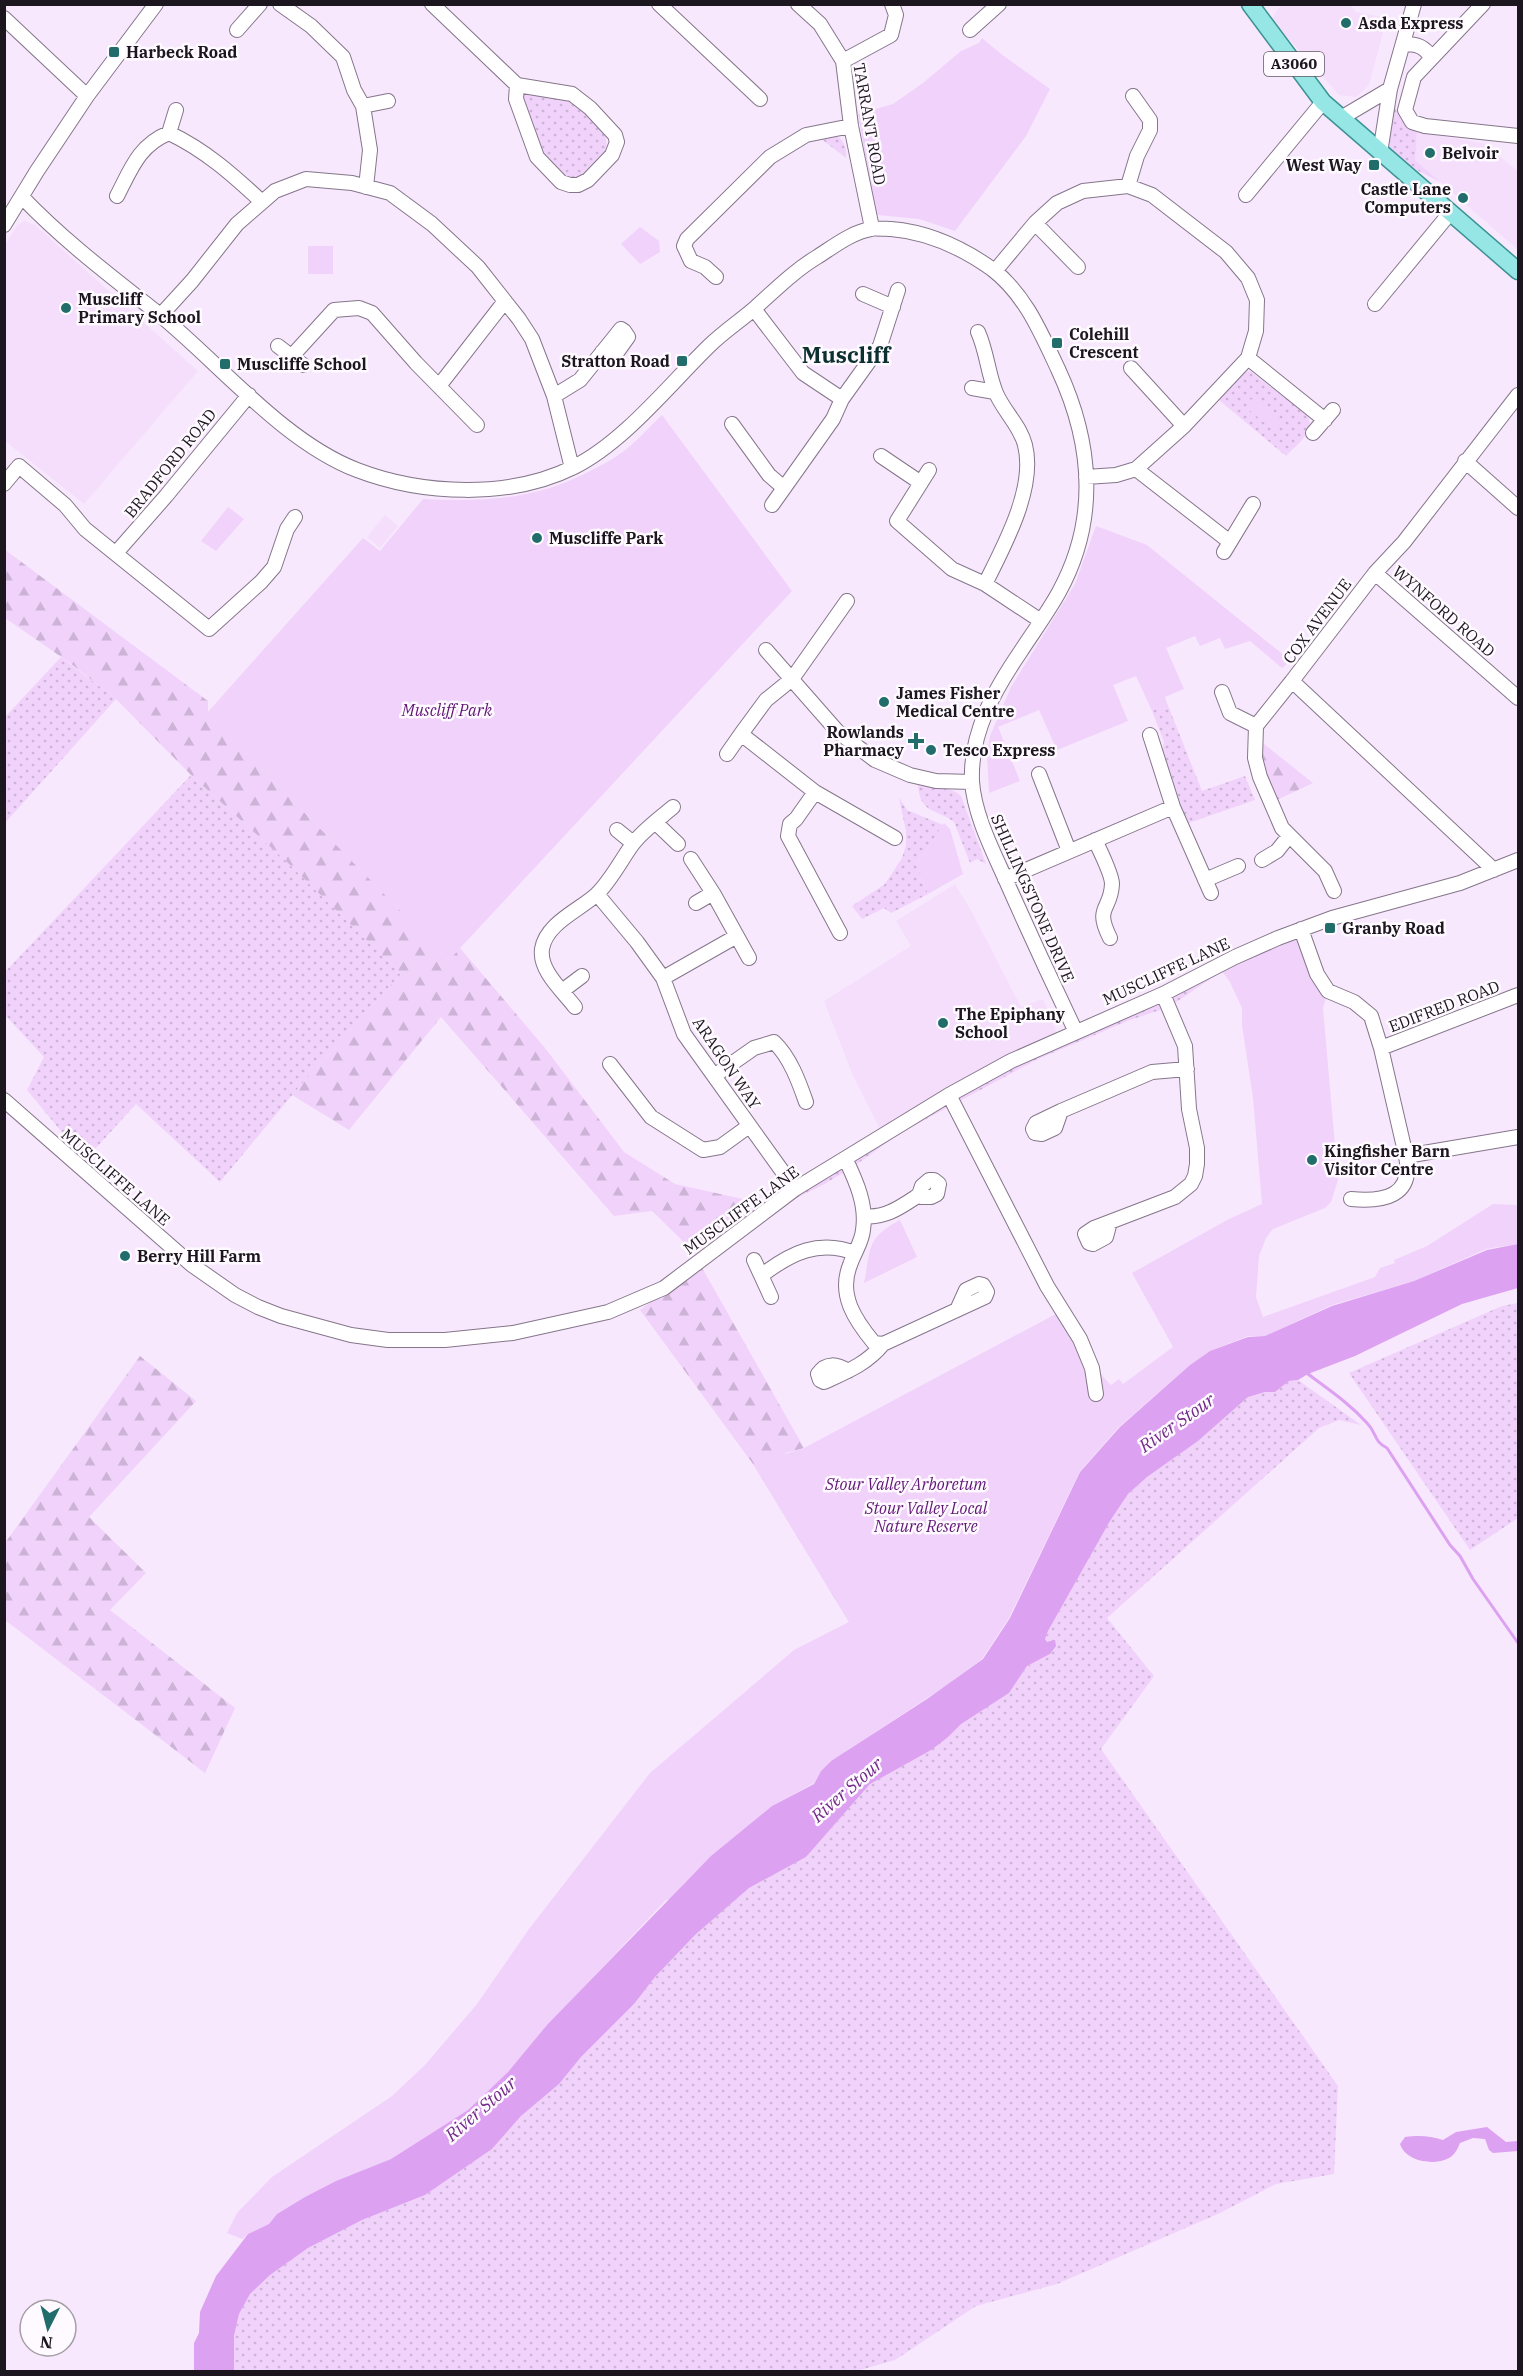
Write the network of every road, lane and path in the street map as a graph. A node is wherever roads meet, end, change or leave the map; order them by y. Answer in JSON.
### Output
{"nodes":[{"id":1,"x":156,"y":4,"type":"edge"},
{"id":2,"x":260,"y":4,"type":"edge"},
{"id":3,"x":280,"y":4,"type":"edge"},
{"id":4,"x":432,"y":4,"type":"edge"},
{"id":5,"x":659,"y":4,"type":"edge"},
{"id":6,"x":798,"y":4,"type":"edge"},
{"id":7,"x":892,"y":4,"type":"edge"},
{"id":8,"x":999,"y":4,"type":"edge"},
{"id":9,"x":1250,"y":4,"type":"edge"},
{"id":10,"x":1414,"y":4,"type":"edge"},
{"id":11,"x":1483,"y":4,"type":"edge"},
{"id":12,"x":4,"y":18,"type":"edge"},
{"id":13,"x":237,"y":30,"type":"dead end"},
{"id":14,"x":970,"y":30,"type":"dead end"},
{"id":15,"x":1404,"y":44,"type":"junction"},
{"id":16,"x":1431,"y":58,"type":"junction"},
{"id":17,"x":843,"y":61,"type":"junction"},
{"id":18,"x":517,"y":86,"type":"junction"},
{"id":19,"x":1390,"y":88,"type":"junction"},
{"id":20,"x":87,"y":96,"type":"junction"},
{"id":21,"x":1133,"y":96,"type":"dead end"},
{"id":22,"x":760,"y":99,"type":"dead end"},
{"id":23,"x":388,"y":102,"type":"dead end"},
{"id":24,"x":1323,"y":102,"type":"junction"},
{"id":25,"x":363,"y":106,"type":"junction"},
{"id":26,"x":176,"y":111,"type":"dead end"},
{"id":27,"x":1341,"y":118,"type":"junction"},
{"id":28,"x":851,"y":126,"type":"junction"},
{"id":29,"x":169,"y":133,"type":"junction"},
{"id":30,"x":1518,"y":136,"type":"edge"},
{"id":31,"x":1380,"y":153,"type":"junction"},
{"id":32,"x":1128,"y":186,"type":"junction"},
{"id":33,"x":366,"y":187,"type":"junction"},
{"id":34,"x":1246,"y":195,"type":"dead end"},
{"id":35,"x":117,"y":196,"type":"dead end"},
{"id":36,"x":22,"y":197,"type":"junction"},
{"id":37,"x":262,"y":202,"type":"junction"},
{"id":38,"x":1450,"y":213,"type":"junction"},
{"id":39,"x":1035,"y":223,"type":"junction"},
{"id":40,"x":4,"y":225,"type":"edge"},
{"id":41,"x":872,"y":228,"type":"junction"},
{"id":42,"x":1078,"y":267,"type":"dead end"},
{"id":43,"x":995,"y":271,"type":"junction"},
{"id":44,"x":1518,"y":271,"type":"edge"},
{"id":45,"x":716,"y":277,"type":"dead end"},
{"id":46,"x":898,"y":290,"type":"dead end"},
{"id":47,"x":863,"y":294,"type":"dead end"},
{"id":48,"x":505,"y":301,"type":"junction"},
{"id":49,"x":1375,"y":304,"type":"dead end"},
{"id":50,"x":893,"y":307,"type":"junction"},
{"id":51,"x":754,"y":309,"type":"junction"},
{"id":52,"x":160,"y":316,"type":"junction"},
{"id":53,"x":978,"y":332,"type":"dead end"},
{"id":54,"x":278,"y":346,"type":"dead end"},
{"id":55,"x":602,"y":352,"type":"dead end"},
{"id":56,"x":1248,"y":358,"type":"junction"},
{"id":57,"x":1131,"y":368,"type":"dead end"},
{"id":58,"x":440,"y":386,"type":"junction"},
{"id":59,"x":972,"y":388,"type":"dead end"},
{"id":60,"x":995,"y":392,"type":"junction"},
{"id":61,"x":249,"y":395,"type":"junction"},
{"id":62,"x":1518,"y":395,"type":"edge"},
{"id":63,"x":554,"y":396,"type":"junction"},
{"id":64,"x":842,"y":399,"type":"junction"},
{"id":65,"x":732,"y":424,"type":"dead end"},
{"id":66,"x":477,"y":425,"type":"dead end"},
{"id":67,"x":1184,"y":426,"type":"junction"},
{"id":68,"x":1313,"y":433,"type":"dead end"},
{"id":69,"x":881,"y":456,"type":"dead end"},
{"id":70,"x":1465,"y":461,"type":"junction"},
{"id":71,"x":572,"y":468,"type":"junction"},
{"id":72,"x":1136,"y":469,"type":"junction"},
{"id":73,"x":929,"y":470,"type":"dead end"},
{"id":74,"x":1086,"y":477,"type":"junction"},
{"id":75,"x":921,"y":483,"type":"junction"},
{"id":76,"x":4,"y":484,"type":"edge"},
{"id":77,"x":784,"y":488,"type":"junction"},
{"id":78,"x":1253,"y":504,"type":"dead end"},
{"id":79,"x":772,"y":505,"type":"dead end"},
{"id":80,"x":1518,"y":508,"type":"edge"},
{"id":81,"x":295,"y":517,"type":"dead end"},
{"id":82,"x":116,"y":553,"type":"junction"},
{"id":83,"x":1375,"y":573,"type":"junction"},
{"id":84,"x":985,"y":584,"type":"junction"},
{"id":85,"x":847,"y":601,"type":"dead end"},
{"id":86,"x":1041,"y":621,"type":"junction"},
{"id":87,"x":766,"y":650,"type":"dead end"},
{"id":88,"x":792,"y":679,"type":"junction"},
{"id":89,"x":1292,"y":681,"type":"junction"},
{"id":90,"x":1222,"y":692,"type":"dead end"},
{"id":91,"x":1518,"y":698,"type":"edge"},
{"id":92,"x":1256,"y":726,"type":"junction"},
{"id":93,"x":741,"y":734,"type":"junction"},
{"id":94,"x":1150,"y":735,"type":"dead end"},
{"id":95,"x":727,"y":754,"type":"dead end"},
{"id":96,"x":1039,"y":774,"type":"dead end"},
{"id":97,"x":972,"y":782,"type":"junction"},
{"id":98,"x":815,"y":792,"type":"junction"},
{"id":99,"x":673,"y":807,"type":"dead end"},
{"id":100,"x":1173,"y":807,"type":"junction"},
{"id":101,"x":656,"y":823,"type":"junction"},
{"id":102,"x":618,"y":830,"type":"dead end"},
{"id":103,"x":1289,"y":836,"type":"junction"},
{"id":104,"x":894,"y":838,"type":"dead end"},
{"id":105,"x":1095,"y":840,"type":"junction"},
{"id":106,"x":633,"y":843,"type":"junction"},
{"id":107,"x":678,"y":844,"type":"dead end"},
{"id":108,"x":1069,"y":851,"type":"junction"},
{"id":109,"x":691,"y":860,"type":"dead end"},
{"id":110,"x":1262,"y":860,"type":"dead end"},
{"id":111,"x":1518,"y":860,"type":"edge"},
{"id":112,"x":1238,"y":866,"type":"dead end"},
{"id":113,"x":1494,"y":870,"type":"junction"},
{"id":114,"x":1005,"y":879,"type":"junction"},
{"id":115,"x":1205,"y":880,"type":"junction"},
{"id":116,"x":1334,"y":891,"type":"dead end"},
{"id":117,"x":713,"y":893,"type":"junction"},
{"id":118,"x":1211,"y":893,"type":"dead end"},
{"id":119,"x":597,"y":894,"type":"junction"},
{"id":120,"x":696,"y":903,"type":"dead end"},
{"id":121,"x":1301,"y":929,"type":"junction"},
{"id":122,"x":840,"y":933,"type":"dead end"},
{"id":123,"x":736,"y":936,"type":"junction"},
{"id":124,"x":1110,"y":938,"type":"dead end"},
{"id":125,"x":749,"y":958,"type":"dead end"},
{"id":126,"x":582,"y":976,"type":"dead end"},
{"id":127,"x":663,"y":978,"type":"junction"},
{"id":128,"x":562,"y":991,"type":"junction"},
{"id":129,"x":1163,"y":994,"type":"junction"},
{"id":130,"x":1518,"y":995,"type":"edge"},
{"id":131,"x":575,"y":1008,"type":"dead end"},
{"id":132,"x":1076,"y":1032,"type":"junction"},
{"id":133,"x":1381,"y":1048,"type":"junction"},
{"id":134,"x":610,"y":1064,"type":"dead end"},
{"id":135,"x":1187,"y":1069,"type":"junction"},
{"id":136,"x":714,"y":1076,"type":"junction"},
{"id":137,"x":949,"y":1095,"type":"junction"},
{"id":138,"x":4,"y":1100,"type":"edge"},
{"id":139,"x":806,"y":1102,"type":"dead end"},
{"id":140,"x":1061,"y":1111,"type":"dead end"},
{"id":141,"x":749,"y":1126,"type":"junction"},
{"id":142,"x":1518,"y":1137,"type":"edge"},
{"id":143,"x":1406,"y":1156,"type":"junction"},
{"id":144,"x":846,"y":1160,"type":"junction"},
{"id":145,"x":795,"y":1190,"type":"junction"},
{"id":146,"x":919,"y":1195,"type":"dead end"},
{"id":147,"x":1351,"y":1199,"type":"dead end"},
{"id":148,"x":864,"y":1216,"type":"junction"},
{"id":149,"x":1110,"y":1222,"type":"dead end"},
{"id":150,"x":855,"y":1253,"type":"junction"},
{"id":151,"x":754,"y":1260,"type":"dead end"},
{"id":152,"x":762,"y":1275,"type":"junction"},
{"id":153,"x":771,"y":1297,"type":"dead end"},
{"id":154,"x":957,"y":1310,"type":"dead end"},
{"id":155,"x":883,"y":1344,"type":"junction"},
{"id":156,"x":848,"y":1371,"type":"dead end"},
{"id":157,"x":1096,"y":1394,"type":"dead end"}],
"edges":[{"from":1,"to":20,"type":"street"},
{"from":2,"to":13,"type":"street"},
{"from":3,"to":25,"type":"street"},
{"from":4,"to":18,"type":"street"},
{"from":5,"to":22,"type":"street"},
{"from":6,"to":17,"type":"street","name":"TARRANT ROAD"},
{"from":7,"to":17,"type":"street"},
{"from":8,"to":14,"type":"street"},
{"from":9,"to":24,"type":"main road","number":"A3060"},
{"from":10,"to":15,"type":"street"},
{"from":11,"to":16,"type":"street"},
{"from":12,"to":20,"type":"street"},
{"from":15,"to":16,"type":"street"},
{"from":15,"to":19,"type":"street"},
{"from":16,"to":30,"type":"street"},
{"from":17,"to":28,"type":"street","name":"TARRANT ROAD"},
{"from":18,"to":18,"type":"street"},
{"from":19,"to":27,"type":"street"},
{"from":19,"to":31,"type":"street"},
{"from":20,"to":36,"type":"street"},
{"from":21,"to":32,"type":"street"},
{"from":23,"to":25,"type":"street"},
{"from":24,"to":27,"type":"main road","number":"A3060"},
{"from":24,"to":34,"type":"street"},
{"from":25,"to":33,"type":"street"},
{"from":26,"to":29,"type":"street"},
{"from":27,"to":31,"type":"main road","number":"A3060"},
{"from":28,"to":41,"type":"street","name":"TARRANT ROAD"},
{"from":28,"to":45,"type":"street"},
{"from":29,"to":35,"type":"street"},
{"from":29,"to":37,"type":"street"},
{"from":31,"to":38,"type":"main road","number":"A3060"},
{"from":32,"to":39,"type":"street"},
{"from":32,"to":56,"type":"street"},
{"from":33,"to":37,"type":"street"},
{"from":33,"to":48,"type":"street"},
{"from":36,"to":40,"type":"street"},
{"from":36,"to":52,"type":"street","name":"SHILLINGSTONE DRIVE"},
{"from":37,"to":52,"type":"street"},
{"from":38,"to":44,"type":"main road","number":"A3060"},
{"from":38,"to":49,"type":"street"},
{"from":39,"to":42,"type":"street"},
{"from":39,"to":43,"type":"street"},
{"from":41,"to":43,"type":"street","name":"SHILLINGSTONE DRIVE"},
{"from":41,"to":51,"type":"street","name":"SHILLINGSTONE DRIVE"},
{"from":43,"to":74,"type":"street","name":"SHILLINGSTONE DRIVE"},
{"from":46,"to":50,"type":"street"},
{"from":47,"to":50,"type":"street"},
{"from":48,"to":58,"type":"street"},
{"from":48,"to":63,"type":"street"},
{"from":50,"to":64,"type":"street"},
{"from":51,"to":64,"type":"street"},
{"from":51,"to":71,"type":"street","name":"SHILLINGSTONE DRIVE"},
{"from":52,"to":61,"type":"street","name":"SHILLINGSTONE DRIVE"},
{"from":53,"to":60,"type":"street"},
{"from":54,"to":58,"type":"street"},
{"from":55,"to":63,"type":"street"},
{"from":56,"to":67,"type":"street"},
{"from":56,"to":68,"type":"street"},
{"from":57,"to":67,"type":"street"},
{"from":58,"to":66,"type":"street"},
{"from":59,"to":60,"type":"street"},
{"from":60,"to":84,"type":"street"},
{"from":61,"to":71,"type":"street","name":"SHILLINGSTONE DRIVE"},
{"from":61,"to":82,"type":"street","name":"BRADFORD ROAD"},
{"from":62,"to":70,"type":"street","name":"COX AVENUE"},
{"from":63,"to":71,"type":"street"},
{"from":64,"to":77,"type":"street"},
{"from":65,"to":77,"type":"street"},
{"from":67,"to":72,"type":"street"},
{"from":69,"to":75,"type":"street"},
{"from":70,"to":80,"type":"street"},
{"from":70,"to":83,"type":"street","name":"COX AVENUE"},
{"from":72,"to":74,"type":"street"},
{"from":72,"to":78,"type":"street"},
{"from":73,"to":75,"type":"street"},
{"from":74,"to":86,"type":"street","name":"SHILLINGSTONE DRIVE"},
{"from":75,"to":84,"type":"street"},
{"from":76,"to":82,"type":"street"},
{"from":77,"to":79,"type":"street"},
{"from":81,"to":82,"type":"street"},
{"from":83,"to":89,"type":"street","name":"COX AVENUE"},
{"from":83,"to":91,"type":"street","name":"WYNFORD ROAD"},
{"from":84,"to":86,"type":"street"},
{"from":85,"to":88,"type":"street"},
{"from":86,"to":97,"type":"street","name":"SHILLINGSTONE DRIVE"},
{"from":87,"to":88,"type":"street"},
{"from":88,"to":93,"type":"street"},
{"from":88,"to":97,"type":"street"},
{"from":89,"to":92,"type":"street"},
{"from":89,"to":113,"type":"street","name":"COX AVENUE"},
{"from":90,"to":92,"type":"street"},
{"from":92,"to":103,"type":"street"},
{"from":93,"to":95,"type":"street"},
{"from":93,"to":98,"type":"street"},
{"from":94,"to":100,"type":"street"},
{"from":96,"to":108,"type":"street"},
{"from":97,"to":114,"type":"street","name":"SHILLINGSTONE DRIVE"},
{"from":98,"to":104,"type":"street"},
{"from":98,"to":122,"type":"street"},
{"from":99,"to":101,"type":"street"},
{"from":100,"to":105,"type":"street"},
{"from":100,"to":115,"type":"street"},
{"from":101,"to":106,"type":"street"},
{"from":101,"to":107,"type":"street"},
{"from":102,"to":106,"type":"street"},
{"from":103,"to":110,"type":"street"},
{"from":103,"to":116,"type":"street"},
{"from":105,"to":108,"type":"street"},
{"from":105,"to":124,"type":"street"},
{"from":106,"to":119,"type":"street"},
{"from":108,"to":114,"type":"street"},
{"from":109,"to":117,"type":"street"},
{"from":111,"to":113,"type":"street","name":"MUSCLIFFE LANE"},
{"from":112,"to":115,"type":"street"},
{"from":113,"to":121,"type":"street","name":"MUSCLIFFE LANE"},
{"from":114,"to":132,"type":"street","name":"SHILLINGSTONE DRIVE"},
{"from":115,"to":118,"type":"street"},
{"from":117,"to":120,"type":"street"},
{"from":117,"to":123,"type":"street"},
{"from":119,"to":127,"type":"street","name":"ARAGON WAY"},
{"from":119,"to":128,"type":"street"},
{"from":121,"to":129,"type":"street","name":"MUSCLIFFE LANE"},
{"from":121,"to":133,"type":"street"},
{"from":123,"to":125,"type":"street"},
{"from":123,"to":127,"type":"street"},
{"from":126,"to":128,"type":"street"},
{"from":127,"to":136,"type":"street","name":"ARAGON WAY"},
{"from":128,"to":131,"type":"street"},
{"from":129,"to":132,"type":"street","name":"MUSCLIFFE LANE"},
{"from":129,"to":135,"type":"street"},
{"from":130,"to":133,"type":"street","name":"EDIFRED ROAD"},
{"from":132,"to":137,"type":"street","name":"MUSCLIFFE LANE"},
{"from":133,"to":143,"type":"street"},
{"from":134,"to":141,"type":"street"},
{"from":135,"to":140,"type":"street"},
{"from":135,"to":149,"type":"street"},
{"from":136,"to":139,"type":"street"},
{"from":136,"to":141,"type":"street","name":"ARAGON WAY"},
{"from":137,"to":144,"type":"street","name":"MUSCLIFFE LANE"},
{"from":137,"to":157,"type":"street"},
{"from":138,"to":145,"type":"street","name":"MUSCLIFFE LANE"},
{"from":141,"to":145,"type":"street","name":"ARAGON WAY"},
{"from":142,"to":143,"type":"street"},
{"from":143,"to":147,"type":"street"},
{"from":144,"to":145,"type":"street","name":"MUSCLIFFE LANE"},
{"from":144,"to":148,"type":"street"},
{"from":146,"to":148,"type":"street"},
{"from":148,"to":150,"type":"street"},
{"from":150,"to":152,"type":"street"},
{"from":150,"to":155,"type":"street"},
{"from":151,"to":152,"type":"street"},
{"from":152,"to":153,"type":"street"},
{"from":154,"to":155,"type":"street"},
{"from":155,"to":156,"type":"street"}]}
